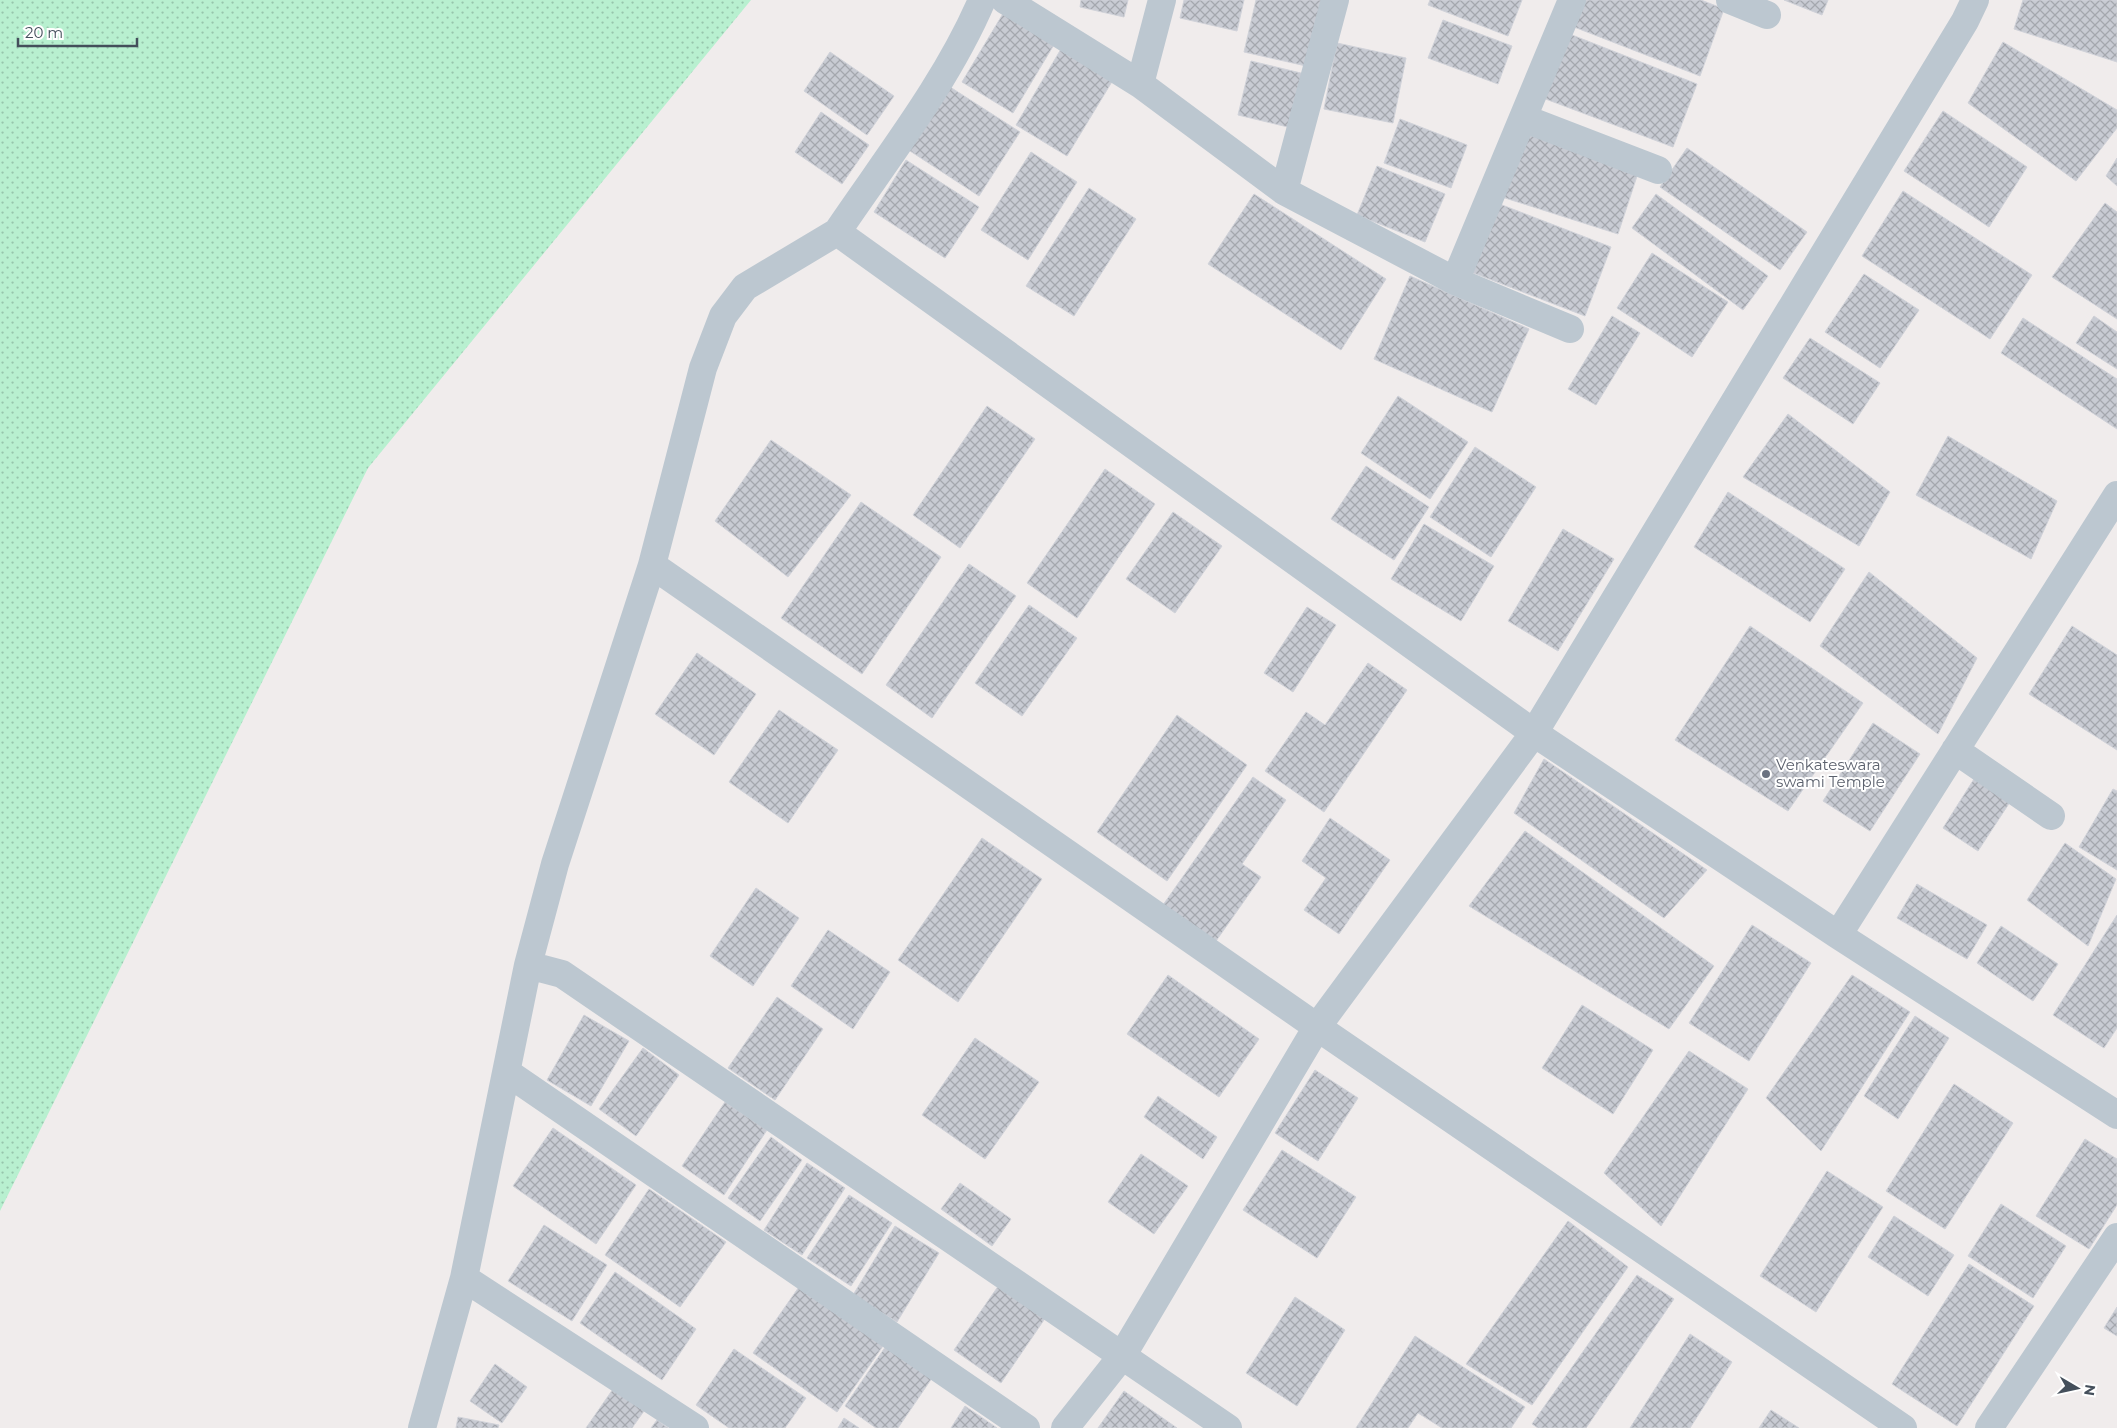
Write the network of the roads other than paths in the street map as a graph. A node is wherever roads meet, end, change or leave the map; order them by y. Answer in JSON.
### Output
{"nodes":[{"id":1,"x":982,"y":0,"type":"edge"},
{"id":2,"x":1005,"y":0,"type":"edge"},
{"id":3,"x":1162,"y":0,"type":"edge"},
{"id":4,"x":1336,"y":0,"type":"edge"},
{"id":5,"x":1572,"y":0,"type":"edge"},
{"id":6,"x":1730,"y":0,"type":"edge"},
{"id":7,"x":1976,"y":0,"type":"edge"},
{"id":8,"x":1767,"y":15,"type":"dead end"},
{"id":9,"x":1140,"y":84,"type":"junction"},
{"id":10,"x":1522,"y":118,"type":"junction"},
{"id":11,"x":1658,"y":170,"type":"dead end"},
{"id":12,"x":1284,"y":191,"type":"junction"},
{"id":13,"x":837,"y":232,"type":"junction"},
{"id":14,"x":1455,"y":281,"type":"junction"},
{"id":15,"x":1570,"y":329,"type":"dead end"},
{"id":16,"x":2117,"y":495,"type":"edge"},
{"id":17,"x":652,"y":566,"type":"junction"},
{"id":18,"x":1534,"y":733,"type":"junction"},
{"id":19,"x":1955,"y":750,"type":"junction"},
{"id":20,"x":2051,"y":816,"type":"dead end"},
{"id":21,"x":1838,"y":935,"type":"junction"},
{"id":22,"x":528,"y":965,"type":"junction"},
{"id":23,"x":1317,"y":1027,"type":"junction"},
{"id":24,"x":508,"y":1073,"type":"junction"},
{"id":25,"x":2117,"y":1115,"type":"edge"},
{"id":26,"x":2117,"y":1237,"type":"edge"},
{"id":27,"x":464,"y":1278,"type":"junction"},
{"id":28,"x":1122,"y":1356,"type":"junction"},
{"id":29,"x":422,"y":1428,"type":"edge"},
{"id":30,"x":695,"y":1428,"type":"edge"},
{"id":31,"x":1026,"y":1428,"type":"edge"},
{"id":32,"x":1065,"y":1428,"type":"edge"},
{"id":33,"x":1228,"y":1428,"type":"edge"},
{"id":34,"x":1903,"y":1428,"type":"edge"},
{"id":35,"x":1989,"y":1428,"type":"edge"}],
"edges":[{"from":1,"to":13,"type":"street"},
{"from":2,"to":9,"type":"street"},
{"from":3,"to":9,"type":"street"},
{"from":4,"to":12,"type":"street"},
{"from":5,"to":10,"type":"street"},
{"from":6,"to":8,"type":"street"},
{"from":7,"to":18,"type":"street"},
{"from":9,"to":12,"type":"street"},
{"from":10,"to":11,"type":"street"},
{"from":10,"to":14,"type":"street"},
{"from":12,"to":14,"type":"street"},
{"from":13,"to":17,"type":"street"},
{"from":13,"to":18,"type":"street"},
{"from":14,"to":15,"type":"street"},
{"from":16,"to":19,"type":"street"},
{"from":17,"to":22,"type":"street"},
{"from":17,"to":23,"type":"street"},
{"from":18,"to":21,"type":"street"},
{"from":18,"to":23,"type":"street"},
{"from":19,"to":20,"type":"street"},
{"from":19,"to":21,"type":"street"},
{"from":21,"to":25,"type":"street"},
{"from":22,"to":24,"type":"street"},
{"from":22,"to":28,"type":"street"},
{"from":23,"to":28,"type":"street"},
{"from":23,"to":34,"type":"street"},
{"from":24,"to":27,"type":"street"},
{"from":24,"to":31,"type":"street"},
{"from":26,"to":35,"type":"street"},
{"from":27,"to":29,"type":"street"},
{"from":27,"to":30,"type":"street"},
{"from":28,"to":32,"type":"street"},
{"from":28,"to":33,"type":"street"}]}
